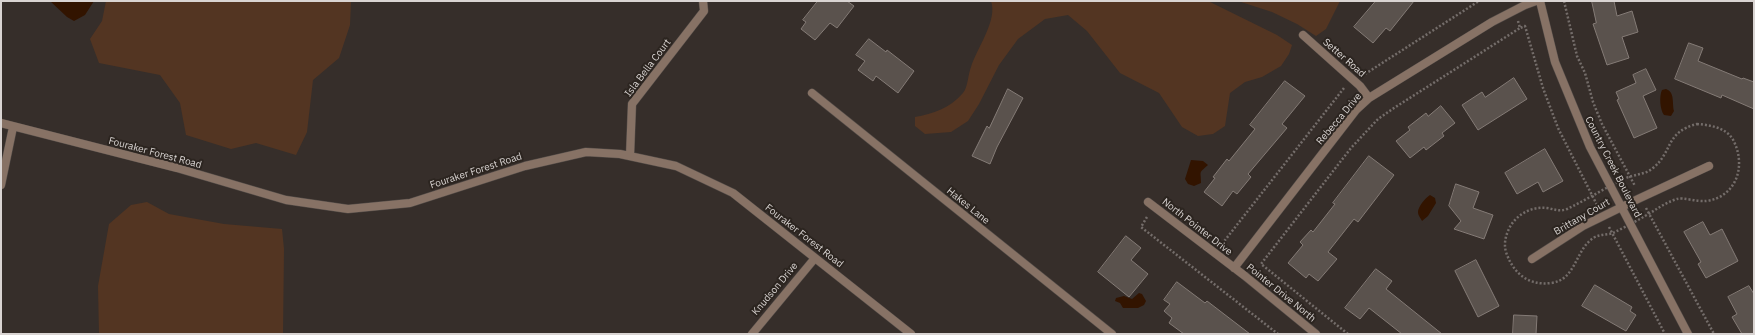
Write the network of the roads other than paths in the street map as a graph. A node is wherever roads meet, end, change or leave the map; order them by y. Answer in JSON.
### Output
{"nodes":[{"id":1,"x":703,"y":1,"type":"edge"},
{"id":2,"x":1536,"y":1,"type":"edge"},
{"id":3,"x":1540,"y":1,"type":"edge"},
{"id":4,"x":1303,"y":35,"type":"dead end"},
{"id":5,"x":812,"y":93,"type":"dead end"},
{"id":6,"x":1369,"y":98,"type":"junction"},
{"id":7,"x":1,"y":123,"type":"edge"},
{"id":8,"x":13,"y":126,"type":"junction"},
{"id":9,"x":630,"y":156,"type":"junction"},
{"id":10,"x":1709,"y":166,"type":"dead end"},
{"id":11,"x":1,"y":184,"type":"edge"},
{"id":12,"x":1151,"y":204,"type":"road end"},
{"id":13,"x":1622,"y":206,"type":"junction"},
{"id":14,"x":815,"y":258,"type":"junction"},
{"id":15,"x":1532,"y":259,"type":"dead end"},
{"id":16,"x":1234,"y":268,"type":"junction"},
{"id":17,"x":752,"y":334,"type":"edge"},
{"id":18,"x":911,"y":334,"type":"edge"},
{"id":19,"x":1112,"y":334,"type":"edge"},
{"id":20,"x":1316,"y":334,"type":"edge"},
{"id":21,"x":1688,"y":334,"type":"edge"}],
"edges":[{"from":1,"to":9,"type":"street","name":"Isla Bella Court"},
{"from":2,"to":6,"type":"street","name":"Rebecca Drive"},
{"from":3,"to":13,"type":"street","name":"Country Creek Boulevard"},
{"from":4,"to":6,"type":"street","name":"Setter Road"},
{"from":5,"to":19,"type":"street","name":"Hakes Lane"},
{"from":6,"to":16,"type":"street","name":"Rebecca Drive"},
{"from":7,"to":8,"type":"street","name":"Fouraker Forest Road"},
{"from":8,"to":9,"type":"street","name":"Fouraker Forest Road"},
{"from":8,"to":11,"type":"street"},
{"from":9,"to":14,"type":"street","name":"Fouraker Forest Road"},
{"from":10,"to":13,"type":"street","name":"Brittany Court"},
{"from":12,"to":16,"type":"street","name":"North Pointer Drive"},
{"from":13,"to":15,"type":"street","name":"Brittany Court"},
{"from":13,"to":21,"type":"street","name":"Country Creek Boulevard"},
{"from":14,"to":17,"type":"street","name":"Knudson Drive"},
{"from":14,"to":18,"type":"street","name":"Fouraker Forest Road"},
{"from":16,"to":20,"type":"street","name":"Pointer Drive North"}]}
